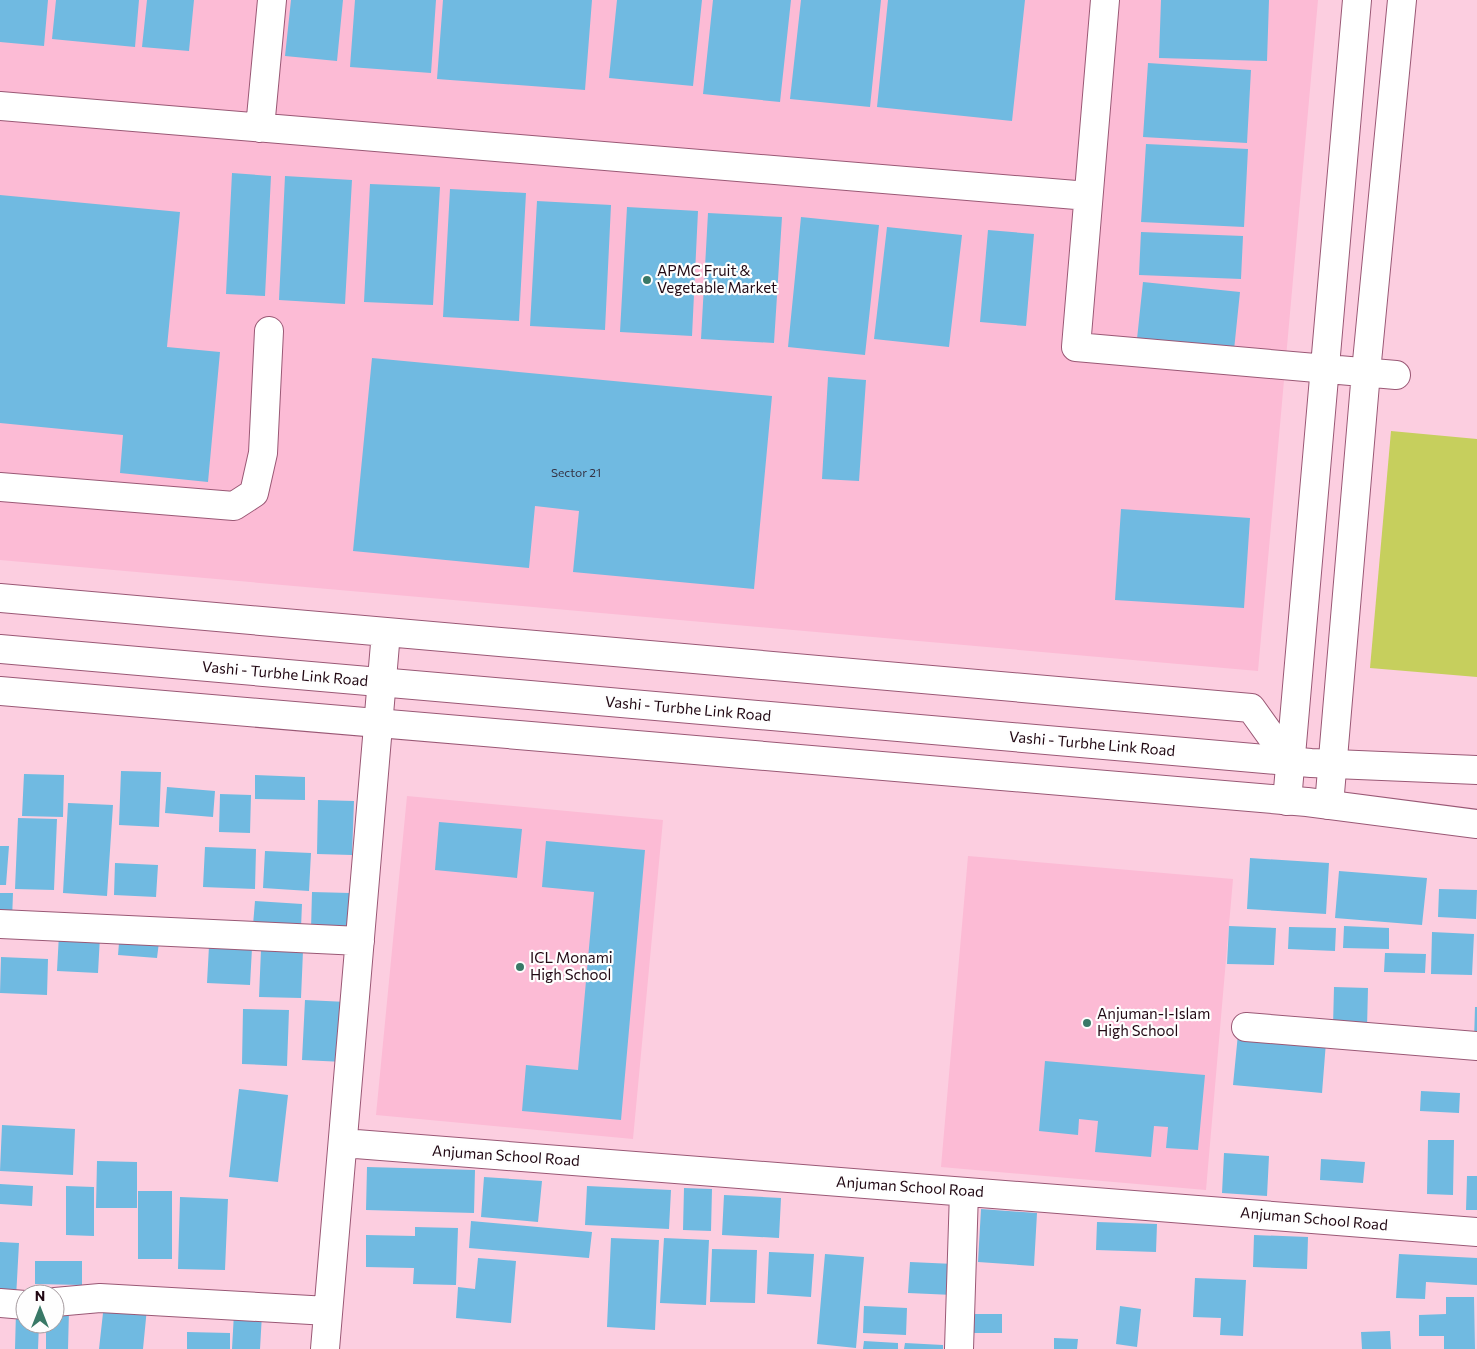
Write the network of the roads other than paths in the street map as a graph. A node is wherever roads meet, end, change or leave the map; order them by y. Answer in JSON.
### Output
{"nodes":[{"id":1,"x":272,"y":0,"type":"edge"},
{"id":2,"x":1105,"y":0,"type":"edge"},
{"id":3,"x":1357,"y":0,"type":"edge"},
{"id":4,"x":1402,"y":0,"type":"edge"},
{"id":5,"x":0,"y":106,"type":"edge"},
{"id":6,"x":260,"y":128,"type":"junction"},
{"id":7,"x":1088,"y":196,"type":"junction"},
{"id":8,"x":269,"y":331,"type":"dead end"},
{"id":9,"x":1324,"y":368,"type":"junction"},
{"id":10,"x":1366,"y":372,"type":"junction"},
{"id":11,"x":1396,"y":375,"type":"dead end"},
{"id":12,"x":0,"y":487,"type":"edge"},
{"id":13,"x":0,"y":598,"type":"edge"},
{"id":14,"x":386,"y":632,"type":"junction"},
{"id":15,"x":0,"y":649,"type":"edge"},
{"id":16,"x":382,"y":682,"type":"junction"},
{"id":17,"x":0,"y":691,"type":"edge"},
{"id":18,"x":379,"y":724,"type":"junction"},
{"id":19,"x":1477,"y":754,"type":"edge"},
{"id":20,"x":1289,"y":761,"type":"junction"},
{"id":21,"x":1331,"y":764,"type":"junction"},
{"id":22,"x":1377,"y":766,"type":"junction"},
{"id":23,"x":1477,"y":770,"type":"edge"},
{"id":24,"x":1287,"y":801,"type":"junction"},
{"id":25,"x":1328,"y":805,"type":"junction"},
{"id":26,"x":1373,"y":811,"type":"junction"},
{"id":27,"x":1477,"y":824,"type":"edge"},
{"id":28,"x":1477,"y":840,"type":"edge"},
{"id":29,"x":0,"y":924,"type":"edge"},
{"id":30,"x":360,"y":941,"type":"junction"},
{"id":31,"x":1246,"y":1027,"type":"dead end"},
{"id":32,"x":1477,"y":1046,"type":"edge"},
{"id":33,"x":343,"y":1143,"type":"junction"},
{"id":34,"x":964,"y":1192,"type":"junction"},
{"id":35,"x":1477,"y":1232,"type":"edge"},
{"id":36,"x":65,"y":1301,"type":"edge"},
{"id":37,"x":0,"y":1303,"type":"edge"},
{"id":38,"x":15,"y":1304,"type":"edge"},
{"id":39,"x":328,"y":1311,"type":"junction"},
{"id":40,"x":325,"y":1349,"type":"edge"},
{"id":41,"x":959,"y":1349,"type":"edge"}],
"edges":[{"from":1,"to":6,"type":"street"},
{"from":2,"to":7,"type":"street"},
{"from":3,"to":9,"type":"street"},
{"from":4,"to":10,"type":"street"},
{"from":5,"to":6,"type":"street"},
{"from":6,"to":7,"type":"street"},
{"from":7,"to":9,"type":"street"},
{"from":8,"to":12,"type":"street"},
{"from":9,"to":10,"type":"street"},
{"from":9,"to":20,"type":"street"},
{"from":10,"to":11,"type":"street"},
{"from":10,"to":21,"type":"street"},
{"from":13,"to":14,"type":"street"},
{"from":14,"to":16,"type":"street"},
{"from":14,"to":20,"type":"street"},
{"from":15,"to":16,"type":"street","name":"Vashi - Turbhe Link Road"},
{"from":16,"to":18,"type":"street"},
{"from":16,"to":20,"type":"street","name":"Vashi - Turbhe Link Road"},
{"from":17,"to":18,"type":"street"},
{"from":18,"to":24,"type":"street"},
{"from":18,"to":30,"type":"street"},
{"from":19,"to":22,"type":"street"},
{"from":20,"to":21,"type":"street","name":"Vashi - Turbhe Link Road"},
{"from":20,"to":24,"type":"street"},
{"from":21,"to":22,"type":"street","name":"Vashi - Turbhe Link Road"},
{"from":21,"to":25,"type":"street"},
{"from":22,"to":23,"type":"street"},
{"from":24,"to":25,"type":"street"},
{"from":25,"to":26,"type":"street"},
{"from":26,"to":27,"type":"street"},
{"from":26,"to":28,"type":"street"},
{"from":29,"to":30,"type":"street"},
{"from":30,"to":33,"type":"street"},
{"from":31,"to":32,"type":"street"},
{"from":33,"to":34,"type":"street","name":"Anjuman School Road"},
{"from":33,"to":39,"type":"street"},
{"from":34,"to":35,"type":"street","name":"Anjuman School Road"},
{"from":34,"to":41,"type":"street"},
{"from":36,"to":39,"type":"street"},
{"from":37,"to":38,"type":"street"},
{"from":39,"to":40,"type":"street"}]}
